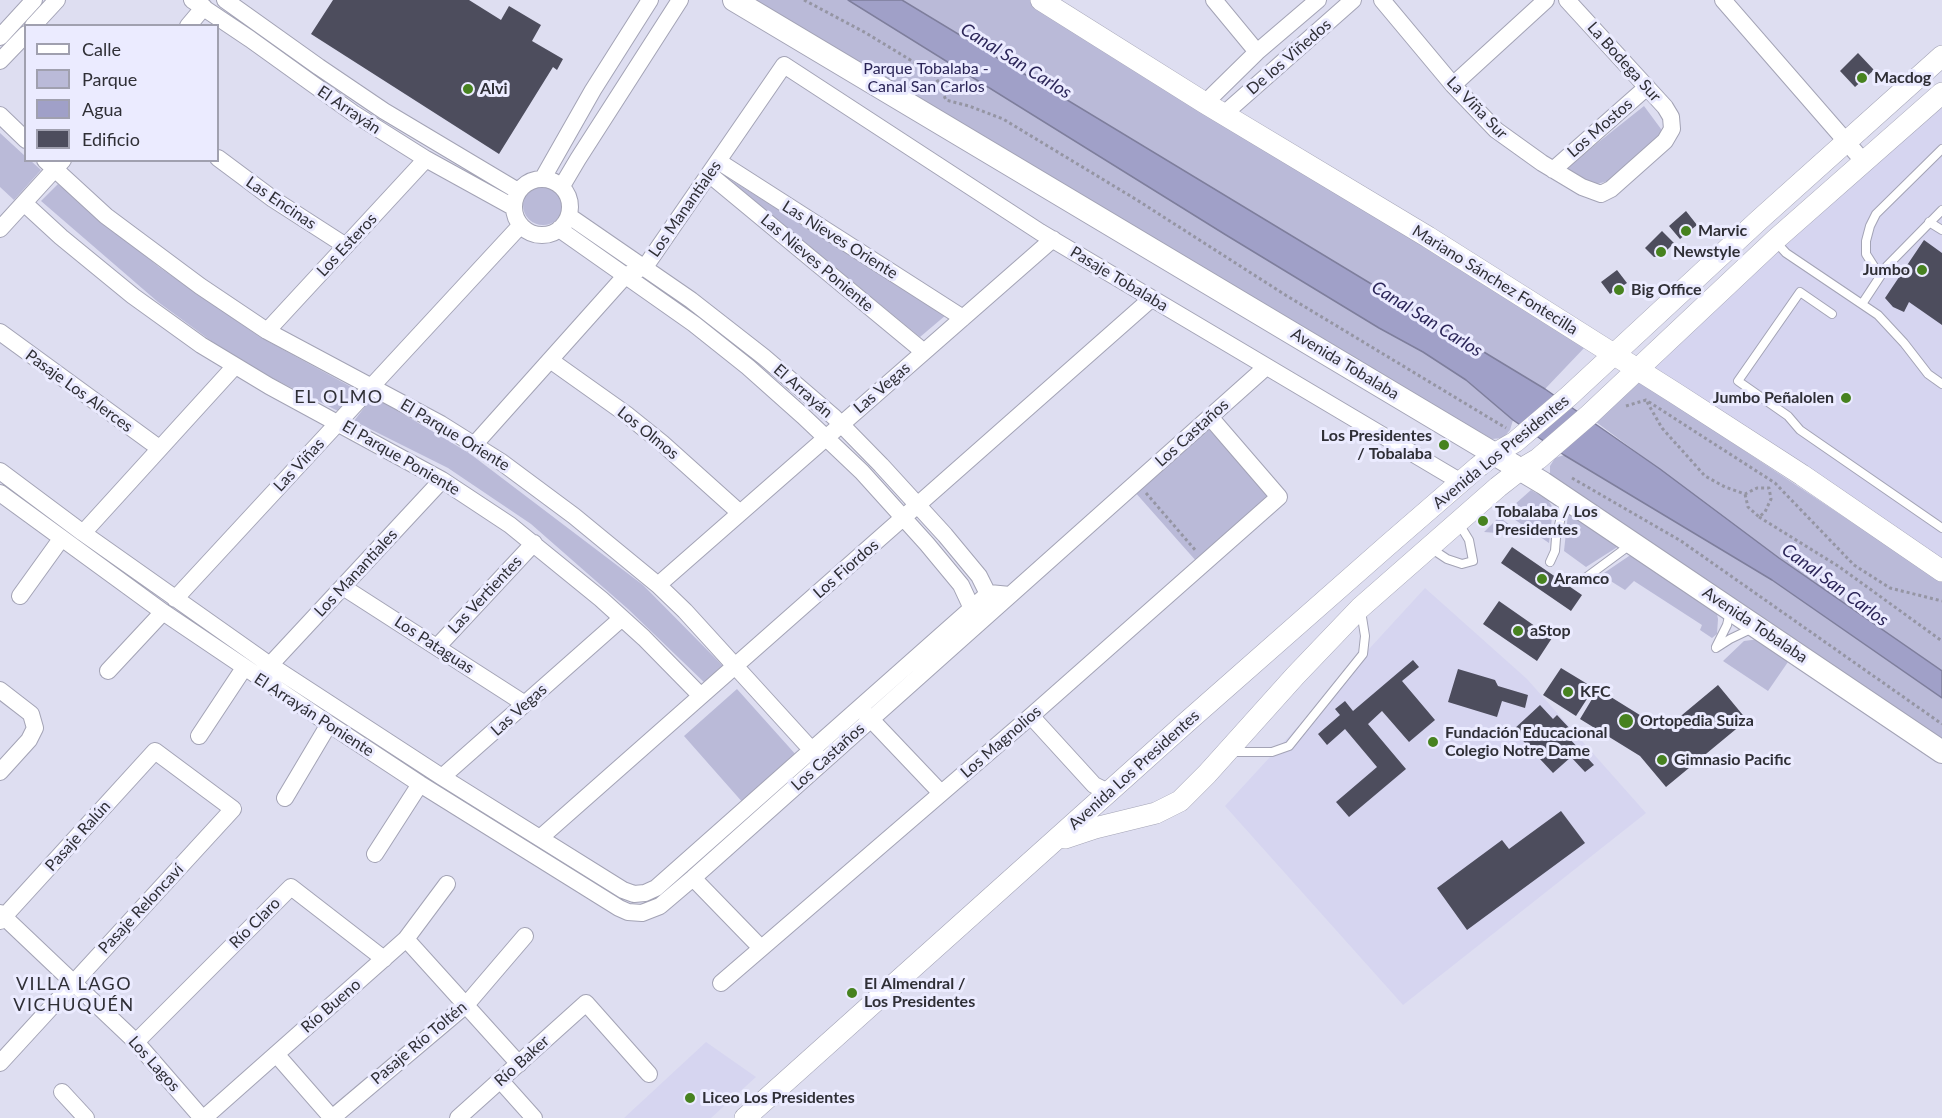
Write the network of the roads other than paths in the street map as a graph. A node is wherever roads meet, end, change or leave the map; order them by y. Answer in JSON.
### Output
{"nodes":[{"id":1,"x":34,"y":0,"type":"edge"},
{"id":2,"x":57,"y":0,"type":"edge"},
{"id":3,"x":225,"y":0,"type":"edge"},
{"id":4,"x":650,"y":0,"type":"edge"},
{"id":5,"x":680,"y":0,"type":"edge"},
{"id":6,"x":734,"y":0,"type":"edge"},
{"id":7,"x":1041,"y":0,"type":"edge"},
{"id":8,"x":1214,"y":0,"type":"edge"},
{"id":9,"x":1318,"y":0,"type":"edge"},
{"id":10,"x":1353,"y":0,"type":"edge"},
{"id":11,"x":1382,"y":0,"type":"edge"},
{"id":12,"x":1546,"y":0,"type":"edge"},
{"id":13,"x":1567,"y":0,"type":"edge"},
{"id":14,"x":1723,"y":0,"type":"edge"},
{"id":15,"x":198,"y":4,"type":"edge"},
{"id":16,"x":35,"y":24,"type":"edge"},
{"id":17,"x":189,"y":24,"type":"edge"},
{"id":18,"x":24,"y":36,"type":"edge"},
{"id":19,"x":0,"y":37,"type":"edge"},
{"id":20,"x":619,"y":50,"type":"junction"},
{"id":21,"x":1257,"y":52,"type":"junction"},
{"id":22,"x":1942,"y":56,"type":"edge"},
{"id":23,"x":0,"y":61,"type":"edge"},
{"id":24,"x":638,"y":63,"type":"junction"},
{"id":25,"x":784,"y":65,"type":"joint"},
{"id":26,"x":1453,"y":85,"type":"junction"},
{"id":27,"x":1647,"y":87,"type":"junction"},
{"id":28,"x":1942,"y":93,"type":"edge"},
{"id":29,"x":1205,"y":103,"type":"junction"},
{"id":30,"x":1224,"y":114,"type":"junction"},
{"id":31,"x":0,"y":115,"type":"edge"},
{"id":32,"x":24,"y":138,"type":"edge"},
{"id":33,"x":1847,"y":141,"type":"junction"},
{"id":34,"x":1942,"y":149,"type":"edge"},
{"id":35,"x":219,"y":159,"type":"edge"},
{"id":36,"x":426,"y":159,"type":"junction"},
{"id":37,"x":1864,"y":162,"type":"junction"},
{"id":38,"x":54,"y":164,"type":"edge"},
{"id":39,"x":713,"y":168,"type":"junction"},
{"id":40,"x":1552,"y":170,"type":"junction"},
{"id":41,"x":543,"y":178,"type":"junction"},
{"id":42,"x":562,"y":186,"type":"junction"},
{"id":43,"x":518,"y":191,"type":"junction"},
{"id":44,"x":1592,"y":192,"type":"joint"},
{"id":45,"x":24,"y":203,"type":"junction"},
{"id":46,"x":513,"y":207,"type":"junction"},
{"id":47,"x":1942,"y":210,"type":"edge"},
{"id":48,"x":1759,"y":220,"type":"junction"},
{"id":49,"x":564,"y":222,"type":"junction"},
{"id":50,"x":1929,"y":222,"type":"junction"},
{"id":51,"x":520,"y":226,"type":"junction"},
{"id":52,"x":0,"y":229,"type":"edge"},
{"id":53,"x":1942,"y":230,"type":"edge"},
{"id":54,"x":1053,"y":239,"type":"junction"},
{"id":55,"x":1775,"y":240,"type":"junction"},
{"id":56,"x":346,"y":246,"type":"junction"},
{"id":57,"x":645,"y":267,"type":"junction"},
{"id":58,"x":626,"y":275,"type":"junction"},
{"id":59,"x":1881,"y":276,"type":"junction"},
{"id":60,"x":1152,"y":299,"type":"junction"},
{"id":61,"x":1862,"y":304,"type":"junction"},
{"id":62,"x":1832,"y":314,"type":"dead end"},
{"id":63,"x":963,"y":318,"type":"junction"},
{"id":64,"x":267,"y":331,"type":"junction"},
{"id":65,"x":0,"y":332,"type":"edge"},
{"id":66,"x":924,"y":352,"type":"junction"},
{"id":67,"x":1614,"y":355,"type":"junction"},
{"id":68,"x":550,"y":360,"type":"junction"},
{"id":69,"x":235,"y":366,"type":"junction"},
{"id":70,"x":1266,"y":367,"type":"junction"},
{"id":71,"x":1638,"y":370,"type":"junction"},
{"id":72,"x":1942,"y":384,"type":"edge"},
{"id":73,"x":372,"y":387,"type":"junction"},
{"id":74,"x":1210,"y":417,"type":"junction"},
{"id":75,"x":338,"y":423,"type":"junction"},
{"id":76,"x":841,"y":424,"type":"junction"},
{"id":77,"x":826,"y":437,"type":"junction"},
{"id":78,"x":1510,"y":441,"type":"junction"},
{"id":79,"x":474,"y":445,"type":"junction"},
{"id":80,"x":159,"y":448,"type":"junction"},
{"id":81,"x":1521,"y":469,"type":"junction"},
{"id":82,"x":0,"y":471,"type":"edge"},
{"id":83,"x":442,"y":480,"type":"junction"},
{"id":84,"x":1461,"y":482,"type":"junction"},
{"id":85,"x":1567,"y":486,"type":"junction"},
{"id":86,"x":0,"y":493,"type":"edge"},
{"id":87,"x":918,"y":505,"type":"junction"},
{"id":88,"x":1429,"y":511,"type":"junction"},
{"id":89,"x":740,"y":513,"type":"junction"},
{"id":90,"x":904,"y":518,"type":"junction"},
{"id":91,"x":1458,"y":522,"type":"junction"},
{"id":92,"x":1942,"y":528,"type":"edge"},
{"id":93,"x":83,"y":533,"type":"junction"},
{"id":94,"x":61,"y":539,"type":"junction"},
{"id":95,"x":1434,"y":542,"type":"junction"},
{"id":96,"x":1634,"y":542,"type":"junction"},
{"id":97,"x":534,"y":543,"type":"junction"},
{"id":98,"x":1388,"y":545,"type":"junction"},
{"id":99,"x":1550,"y":562,"type":"dead end"},
{"id":100,"x":1407,"y":566,"type":"junction"},
{"id":101,"x":1942,"y":571,"type":"edge"},
{"id":102,"x":1580,"y":582,"type":"dead end"},
{"id":103,"x":658,"y":585,"type":"junction"},
{"id":104,"x":343,"y":587,"type":"junction"},
{"id":105,"x":988,"y":593,"type":"junction"},
{"id":106,"x":20,"y":596,"type":"dead end"},
{"id":107,"x":1010,"y":596,"type":"junction"},
{"id":108,"x":175,"y":599,"type":"junction"},
{"id":109,"x":972,"y":607,"type":"junction"},
{"id":110,"x":1360,"y":608,"type":"junction"},
{"id":111,"x":994,"y":609,"type":"junction"},
{"id":112,"x":1731,"y":609,"type":"junction"},
{"id":113,"x":163,"y":612,"type":"junction"},
{"id":114,"x":622,"y":618,"type":"junction"},
{"id":115,"x":978,"y":623,"type":"junction"},
{"id":116,"x":1757,"y":627,"type":"junction"},
{"id":117,"x":437,"y":647,"type":"junction"},
{"id":118,"x":270,"y":664,"type":"junction"},
{"id":119,"x":736,"y":665,"type":"junction"},
{"id":120,"x":244,"y":668,"type":"junction"},
{"id":121,"x":108,"y":671,"type":"dead end"},
{"id":122,"x":0,"y":690,"type":"edge"},
{"id":123,"x":701,"y":696,"type":"junction"},
{"id":124,"x":525,"y":704,"type":"junction"},
{"id":125,"x":865,"y":713,"type":"junction"},
{"id":126,"x":1031,"y":716,"type":"junction"},
{"id":127,"x":328,"y":724,"type":"junction"},
{"id":128,"x":199,"y":736,"type":"dead end"},
{"id":129,"x":1227,"y":752,"type":"junction"},
{"id":130,"x":1942,"y":752,"type":"edge"},
{"id":131,"x":817,"y":756,"type":"junction"},
{"id":132,"x":0,"y":772,"type":"edge"},
{"id":133,"x":442,"y":777,"type":"junction"},
{"id":134,"x":420,"y":784,"type":"junction"},
{"id":135,"x":941,"y":793,"type":"junction"},
{"id":136,"x":1110,"y":793,"type":"junction"},
{"id":137,"x":285,"y":798,"type":"dead end"},
{"id":138,"x":233,"y":809,"type":"joint"},
{"id":139,"x":1127,"y":820,"type":"junction"},
{"id":140,"x":540,"y":838,"type":"junction"},
{"id":141,"x":1053,"y":842,"type":"junction"},
{"id":142,"x":375,"y":854,"type":"dead end"},
{"id":143,"x":693,"y":878,"type":"junction"},
{"id":144,"x":447,"y":884,"type":"dead end"},
{"id":145,"x":639,"y":894,"type":"joint"},
{"id":146,"x":642,"y":913,"type":"joint"},
{"id":147,"x":1,"y":917,"type":"edge"},
{"id":148,"x":525,"y":936,"type":"dead end"},
{"id":149,"x":406,"y":939,"type":"junction"},
{"id":150,"x":760,"y":948,"type":"junction"},
{"id":151,"x":384,"y":959,"type":"junction"},
{"id":152,"x":74,"y":983,"type":"junction"},
{"id":153,"x":721,"y":983,"type":"dead end"},
{"id":154,"x":466,"y":1005,"type":"junction"},
{"id":155,"x":136,"y":1042,"type":"junction"},
{"id":156,"x":276,"y":1054,"type":"junction"},
{"id":157,"x":0,"y":1064,"type":"edge"},
{"id":158,"x":519,"y":1064,"type":"junction"},
{"id":159,"x":649,"y":1074,"type":"dead end"},
{"id":160,"x":500,"y":1080,"type":"junction"},
{"id":161,"x":62,"y":1092,"type":"dead end"},
{"id":162,"x":86,"y":1118,"type":"edge"},
{"id":163,"x":203,"y":1118,"type":"edge"},
{"id":164,"x":332,"y":1118,"type":"edge"},
{"id":165,"x":458,"y":1118,"type":"edge"},
{"id":166,"x":534,"y":1118,"type":"edge"},
{"id":167,"x":745,"y":1118,"type":"edge"}],
"edges":[{"from":1,"to":19,"type":"street"},
{"from":2,"to":16,"type":"street"},
{"from":3,"to":43,"type":"street","name":"El Arrayán"},
{"from":4,"to":20,"type":"street"},
{"from":5,"to":24,"type":"street"},
{"from":6,"to":78,"type":"main road","name":"Avenida Tobalaba"},
{"from":7,"to":29,"type":"street","name":"Mariano Sánchez Fontecilla"},
{"from":8,"to":21,"type":"street"},
{"from":9,"to":21,"type":"street","name":"De los Viñedos"},
{"from":10,"to":30,"type":"street","name":"De los Viñedos"},
{"from":11,"to":26,"type":"street","name":"La Viña Sur"},
{"from":12,"to":26,"type":"street"},
{"from":13,"to":27,"type":"street","name":"La Bodega Sur"},
{"from":14,"to":33,"type":"street"},
{"from":15,"to":17,"type":"street"},
{"from":15,"to":36,"type":"street","name":"El Arrayán"},
{"from":18,"to":23,"type":"street"},
{"from":20,"to":24,"type":"street"},
{"from":20,"to":41,"type":"street"},
{"from":21,"to":29,"type":"street","name":"De los Viñedos"},
{"from":22,"to":33,"type":"street","name":"Avenida Los Presidentes"},
{"from":24,"to":42,"type":"street"},
{"from":25,"to":39,"type":"street","name":"Los Manantiales"},
{"from":25,"to":54,"type":"street","name":"Pasaje Tobalaba"},
{"from":26,"to":40,"type":"street","name":"La Viña Sur"},
{"from":27,"to":40,"type":"street","name":"Los Mostos"},
{"from":27,"to":44,"type":"street","name":"La Bodega Sur"},
{"from":28,"to":37,"type":"street","name":"Avenida Los Presidentes"},
{"from":29,"to":30,"type":"street","name":"Mariano Sánchez Fontecilla"},
{"from":30,"to":67,"type":"street","name":"Mariano Sánchez Fontecilla"},
{"from":31,"to":32,"type":"street"},
{"from":33,"to":37,"type":"street"},
{"from":33,"to":48,"type":"street","name":"Avenida Los Presidentes"},
{"from":34,"to":59,"type":"lane"},
{"from":35,"to":56,"type":"street","name":"Las Encinas"},
{"from":36,"to":46,"type":"street","name":"El Arrayán"},
{"from":36,"to":56,"type":"street","name":"Los Esteros"},
{"from":37,"to":55,"type":"street","name":"Avenida Los Presidentes"},
{"from":38,"to":45,"type":"street"},
{"from":38,"to":64,"type":"street","name":"El Parque Oriente"},
{"from":39,"to":57,"type":"street","name":"Los Manantiales"},
{"from":39,"to":63,"type":"street","name":"Las Nieves Oriente"},
{"from":39,"to":66,"type":"street","name":"Las Nieves Poniente"},
{"from":40,"to":44,"type":"street","name":"La Viña Sur"},
{"from":41,"to":42,"type":"street"},
{"from":41,"to":43,"type":"street"},
{"from":42,"to":49,"type":"street"},
{"from":43,"to":46,"type":"street"},
{"from":45,"to":52,"type":"street"},
{"from":45,"to":69,"type":"street","name":"El Parque Poniente"},
{"from":46,"to":51,"type":"street"},
{"from":47,"to":50,"type":"lane"},
{"from":48,"to":55,"type":"street"},
{"from":48,"to":67,"type":"street","name":"Avenida Los Presidentes"},
{"from":49,"to":51,"type":"street"},
{"from":49,"to":57,"type":"street","name":"El Arrayán"},
{"from":49,"to":58,"type":"street","name":"El Arrayán"},
{"from":50,"to":53,"type":"lane"},
{"from":50,"to":59,"type":"lane"},
{"from":51,"to":73,"type":"street","name":"Las Viñas"},
{"from":54,"to":60,"type":"street","name":"Pasaje Tobalaba"},
{"from":54,"to":63,"type":"street","name":"Las Vegas"},
{"from":55,"to":61,"type":"lane"},
{"from":55,"to":71,"type":"street","name":"Avenida Los Presidentes"},
{"from":56,"to":64,"type":"street","name":"Los Esteros"},
{"from":57,"to":58,"type":"street","name":"Los Manantiales"},
{"from":57,"to":76,"type":"street","name":"El Arrayán"},
{"from":58,"to":68,"type":"street","name":"Los Manantiales"},
{"from":58,"to":77,"type":"street","name":"El Arrayán"},
{"from":59,"to":61,"type":"lane"},
{"from":60,"to":70,"type":"street","name":"Pasaje Tobalaba"},
{"from":60,"to":87,"type":"street","name":"Los Fiordos"},
{"from":61,"to":72,"type":"lane"},
{"from":62,"to":92,"type":"lane"},
{"from":63,"to":66,"type":"street","name":"Las Vegas"},
{"from":64,"to":73,"type":"street","name":"El Parque Oriente"},
{"from":65,"to":80,"type":"street","name":"Pasaje Los Alerces"},
{"from":66,"to":76,"type":"street","name":"Las Vegas"},
{"from":67,"to":71,"type":"street","name":"Mariano Sánchez Fontecilla"},
{"from":67,"to":78,"type":"street","name":"Avenida Los Presidentes"},
{"from":68,"to":79,"type":"street","name":"Los Manantiales"},
{"from":68,"to":89,"type":"street","name":"Los Olmos"},
{"from":69,"to":75,"type":"street","name":"El Parque Poniente"},
{"from":69,"to":80,"type":"street"},
{"from":70,"to":74,"type":"street","name":"Los Castaños"},
{"from":70,"to":84,"type":"street","name":"Pasaje Tobalaba"},
{"from":71,"to":81,"type":"street","name":"Avenida Los Presidentes"},
{"from":71,"to":101,"type":"street","name":"Mariano Sánchez Fontecilla"},
{"from":73,"to":75,"type":"street","name":"Las Viñas"},
{"from":73,"to":79,"type":"street","name":"El Parque Oriente"},
{"from":74,"to":107,"type":"street","name":"Los Castaños"},
{"from":74,"to":126,"type":"street","name":"Los Magnolios"},
{"from":75,"to":83,"type":"street","name":"El Parque Poniente"},
{"from":75,"to":108,"type":"street","name":"Las Viñas"},
{"from":76,"to":77,"type":"street","name":"Las Vegas"},
{"from":76,"to":87,"type":"street","name":"El Arrayán"},
{"from":77,"to":89,"type":"street","name":"Las Vegas"},
{"from":77,"to":90,"type":"street","name":"El Arrayán"},
{"from":78,"to":81,"type":"main road","name":"Avenida Tobalaba"},
{"from":78,"to":84,"type":"street","name":"Avenida Los Presidentes"},
{"from":79,"to":103,"type":"street","name":"El Parque Oriente"},
{"from":80,"to":93,"type":"street"},
{"from":81,"to":85,"type":"main road","name":"Avenida Tobalaba"},
{"from":81,"to":91,"type":"street","name":"Avenida Los Presidentes"},
{"from":82,"to":93,"type":"street","name":"El Arrayán Poniente"},
{"from":83,"to":97,"type":"street","name":"El Parque Poniente"},
{"from":83,"to":104,"type":"street","name":"Los Manantiales"},
{"from":84,"to":88,"type":"street","name":"Avenida Los Presidentes"},
{"from":85,"to":96,"type":"main road","name":"Avenida Tobalaba"},
{"from":85,"to":99,"type":"lane"},
{"from":86,"to":94,"type":"street","name":"El Arrayán Poniente"},
{"from":87,"to":90,"type":"street","name":"Los Fiordos"},
{"from":87,"to":105,"type":"street","name":"El Arrayán"},
{"from":88,"to":95,"type":"street"},
{"from":88,"to":98,"type":"street","name":"Avenida Los Presidentes"},
{"from":89,"to":103,"type":"street","name":"Las Vegas"},
{"from":90,"to":109,"type":"street","name":"El Arrayán"},
{"from":90,"to":119,"type":"street","name":"Los Fiordos"},
{"from":91,"to":95,"type":"street","name":"Avenida Los Presidentes"},
{"from":91,"to":95,"type":"lane"},
{"from":93,"to":108,"type":"street","name":"El Arrayán Poniente"},
{"from":94,"to":106,"type":"street"},
{"from":94,"to":113,"type":"street","name":"El Arrayán Poniente"},
{"from":95,"to":100,"type":"street","name":"Avenida Los Presidentes"},
{"from":96,"to":102,"type":"lane"},
{"from":96,"to":112,"type":"main road","name":"Avenida Tobalaba"},
{"from":97,"to":114,"type":"street","name":"El Parque Poniente"},
{"from":97,"to":117,"type":"street","name":"Las Vertientes"},
{"from":98,"to":100,"type":"street"},
{"from":98,"to":136,"type":"street","name":"Avenida Los Presidentes"},
{"from":100,"to":110,"type":"street","name":"Avenida Los Presidentes"},
{"from":103,"to":119,"type":"street","name":"El Parque Oriente"},
{"from":104,"to":117,"type":"street","name":"Los Pataguas"},
{"from":104,"to":118,"type":"street","name":"Los Manantiales"},
{"from":105,"to":107,"type":"street"},
{"from":105,"to":109,"type":"street","name":"Los Castaños"},
{"from":105,"to":111,"type":"street","name":"El Arrayán"},
{"from":107,"to":111,"type":"street","name":"Los Castaños"},
{"from":108,"to":118,"type":"street","name":"El Arrayán Poniente"},
{"from":109,"to":115,"type":"street","name":"El Arrayán"},
{"from":109,"to":125,"type":"street","name":"Los Castaños"},
{"from":110,"to":129,"type":"street","name":"Avenida Los Presidentes"},
{"from":110,"to":129,"type":"lane"},
{"from":111,"to":115,"type":"street","name":"Los Castaños"},
{"from":112,"to":116,"type":"main road","name":"Avenida Tobalaba"},
{"from":112,"to":116,"type":"lane"},
{"from":113,"to":120,"type":"street","name":"El Arrayán Poniente"},
{"from":113,"to":121,"type":"street"},
{"from":114,"to":123,"type":"street","name":"El Parque Poniente"},
{"from":114,"to":124,"type":"street","name":"Las Vegas"},
{"from":115,"to":125,"type":"street","name":"Los Castaños"},
{"from":116,"to":130,"type":"main road","name":"Avenida Tobalaba"},
{"from":117,"to":124,"type":"street","name":"Los Pataguas"},
{"from":118,"to":133,"type":"street","name":"El Arrayán Poniente"},
{"from":119,"to":123,"type":"street","name":"Los Fiordos"},
{"from":119,"to":131,"type":"street","name":"El Parque Oriente"},
{"from":120,"to":127,"type":"street","name":"El Arrayán Poniente"},
{"from":120,"to":128,"type":"street"},
{"from":122,"to":132,"type":"street"},
{"from":123,"to":140,"type":"street","name":"Los Fiordos"},
{"from":124,"to":133,"type":"street","name":"Las Vegas"},
{"from":125,"to":131,"type":"street","name":"Los Castaños"},
{"from":125,"to":135,"type":"street"},
{"from":126,"to":135,"type":"street","name":"Los Magnolios"},
{"from":126,"to":136,"type":"street"},
{"from":127,"to":134,"type":"street","name":"El Arrayán Poniente"},
{"from":127,"to":137,"type":"street"},
{"from":129,"to":139,"type":"street","name":"Avenida Los Presidentes"},
{"from":131,"to":143,"type":"street","name":"Los Castaños"},
{"from":131,"to":145,"type":"street","name":"Los Castaños"},
{"from":133,"to":140,"type":"street","name":"El Arrayán Poniente"},
{"from":134,"to":142,"type":"street"},
{"from":134,"to":146,"type":"street","name":"El Arrayán Poniente"},
{"from":135,"to":150,"type":"street","name":"Los Magnolios"},
{"from":136,"to":139,"type":"street"},
{"from":136,"to":141,"type":"street","name":"Avenida Los Presidentes"},
{"from":138,"to":147,"type":"street","name":"Pasaje Ralún"},
{"from":138,"to":152,"type":"street","name":"Pasaje Reloncaví"},
{"from":139,"to":141,"type":"street","name":"Avenida Los Presidentes"},
{"from":140,"to":145,"type":"street","name":"El Arrayán Poniente"},
{"from":141,"to":167,"type":"street","name":"Avenida Los Presidentes"},
{"from":143,"to":146,"type":"street","name":"Los Castaños"},
{"from":143,"to":150,"type":"street"},
{"from":144,"to":149,"type":"street","name":"Río Bueno"},
{"from":147,"to":152,"type":"street","name":"Los Lagos"},
{"from":148,"to":154,"type":"street","name":"Pasaje Río Toltén"},
{"from":149,"to":151,"type":"street","name":"Río Bueno"},
{"from":149,"to":154,"type":"street"},
{"from":150,"to":153,"type":"street","name":"Los Magnolios"},
{"from":151,"to":155,"type":"street","name":"Río Claro"},
{"from":151,"to":156,"type":"street","name":"Río Bueno"},
{"from":152,"to":155,"type":"street","name":"Los Lagos"},
{"from":152,"to":157,"type":"street","name":"Pasaje Reloncaví"},
{"from":154,"to":158,"type":"street"},
{"from":154,"to":164,"type":"street","name":"Pasaje Río Toltén"},
{"from":155,"to":163,"type":"street","name":"Los Lagos"},
{"from":156,"to":163,"type":"street","name":"Río Bueno"},
{"from":156,"to":164,"type":"street"},
{"from":158,"to":159,"type":"street","name":"Río Baker"},
{"from":158,"to":160,"type":"street","name":"Río Baker"},
{"from":160,"to":165,"type":"street","name":"Río Baker"},
{"from":160,"to":166,"type":"street"},
{"from":161,"to":162,"type":"street"}]}
